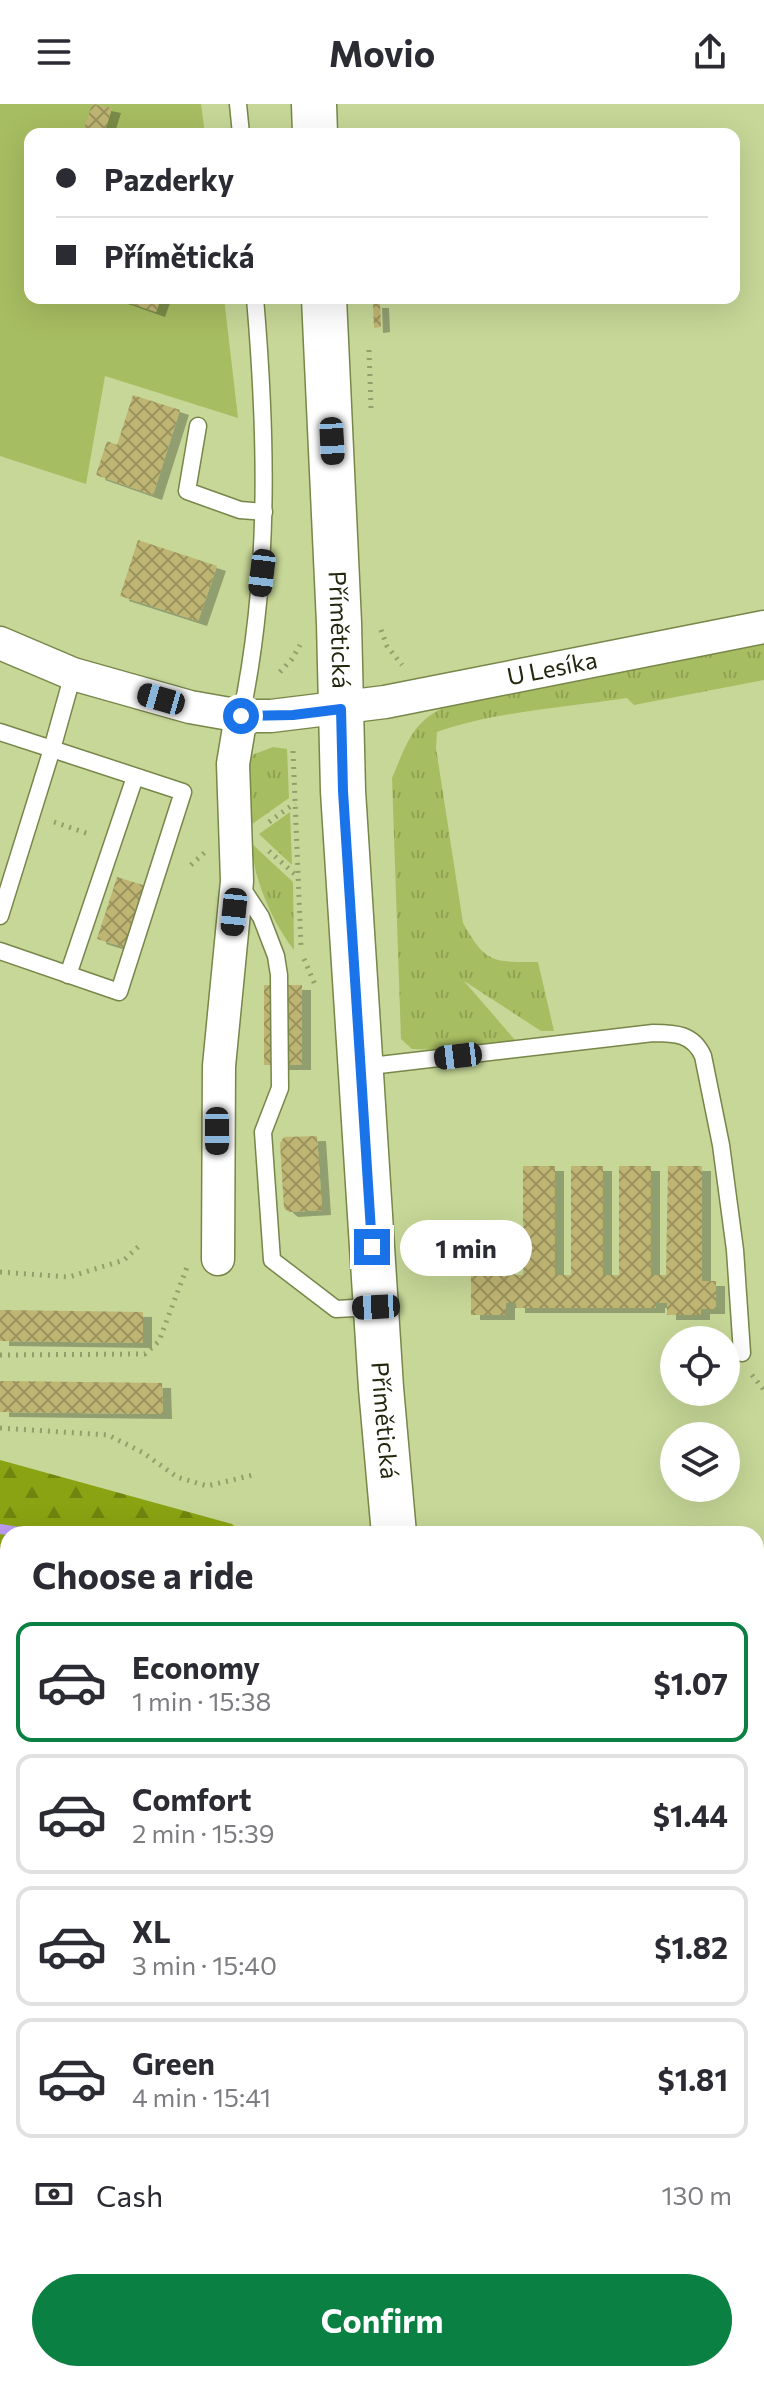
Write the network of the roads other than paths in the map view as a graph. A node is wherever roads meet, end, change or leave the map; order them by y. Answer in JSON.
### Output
{"nodes":[{"id":1,"x":238,"y":104,"type":"edge"},
{"id":2,"x":314,"y":104,"type":"edge"},
{"id":3,"x":240,"y":128,"type":"edge"},
{"id":4,"x":315,"y":128,"type":"edge"},
{"id":5,"x":255,"y":304,"type":"edge"},
{"id":6,"x":324,"y":304,"type":"edge"},
{"id":7,"x":198,"y":426,"type":"dead end"},
{"id":8,"x":264,"y":512,"type":"junction"},
{"id":9,"x":764,"y":627,"type":"edge"},
{"id":10,"x":0,"y":643,"type":"edge"},
{"id":11,"x":73,"y":674,"type":"junction"},
{"id":12,"x":341,"y":709,"type":"junction"},
{"id":13,"x":241,"y":716,"type":"junction"},
{"id":14,"x":0,"y":732,"type":"edge"},
{"id":15,"x":52,"y":749,"type":"junction"},
{"id":16,"x":135,"y":777,"type":"junction"},
{"id":17,"x":237,"y":881,"type":"junction"},
{"id":18,"x":0,"y":916,"type":"edge"},
{"id":19,"x":0,"y":951,"type":"edge"},
{"id":20,"x":68,"y":975,"type":"junction"},
{"id":21,"x":361,"y":1067,"type":"junction"},
{"id":22,"x":205,"y":1257,"type":"road end"},
{"id":23,"x":376,"y":1307,"type":"junction"},
{"id":24,"x":742,"y":1353,"type":"dead end"},
{"id":25,"x":393,"y":1526,"type":"edge"}],
"edges":[{"from":1,"to":3,"type":"lane"},
{"from":2,"to":4,"type":"main road"},
{"from":5,"to":8,"type":"lane"},
{"from":6,"to":12,"type":"main road","name":"Přímětická"},
{"from":7,"to":8,"type":"lane"},
{"from":8,"to":13,"type":"lane"},
{"from":9,"to":12,"type":"street","name":"U Lesíka"},
{"from":10,"to":11,"type":"street","name":"U Lesíka"},
{"from":11,"to":13,"type":"street","name":"U Lesíka"},
{"from":11,"to":15,"type":"lane"},
{"from":12,"to":13,"type":"street","name":"U Lesíka"},
{"from":12,"to":21,"type":"main road","name":"Přímětická"},
{"from":13,"to":17,"type":"street"},
{"from":14,"to":15,"type":"lane"},
{"from":15,"to":16,"type":"lane"},
{"from":15,"to":18,"type":"lane"},
{"from":16,"to":20,"type":"lane"},
{"from":16,"to":20,"type":"lane"},
{"from":17,"to":22,"type":"street"},
{"from":17,"to":23,"type":"lane"},
{"from":19,"to":20,"type":"lane"},
{"from":21,"to":23,"type":"main road","name":"Přímětická"},
{"from":21,"to":24,"type":"lane"},
{"from":23,"to":25,"type":"main road","name":"Přímětická"}]}
